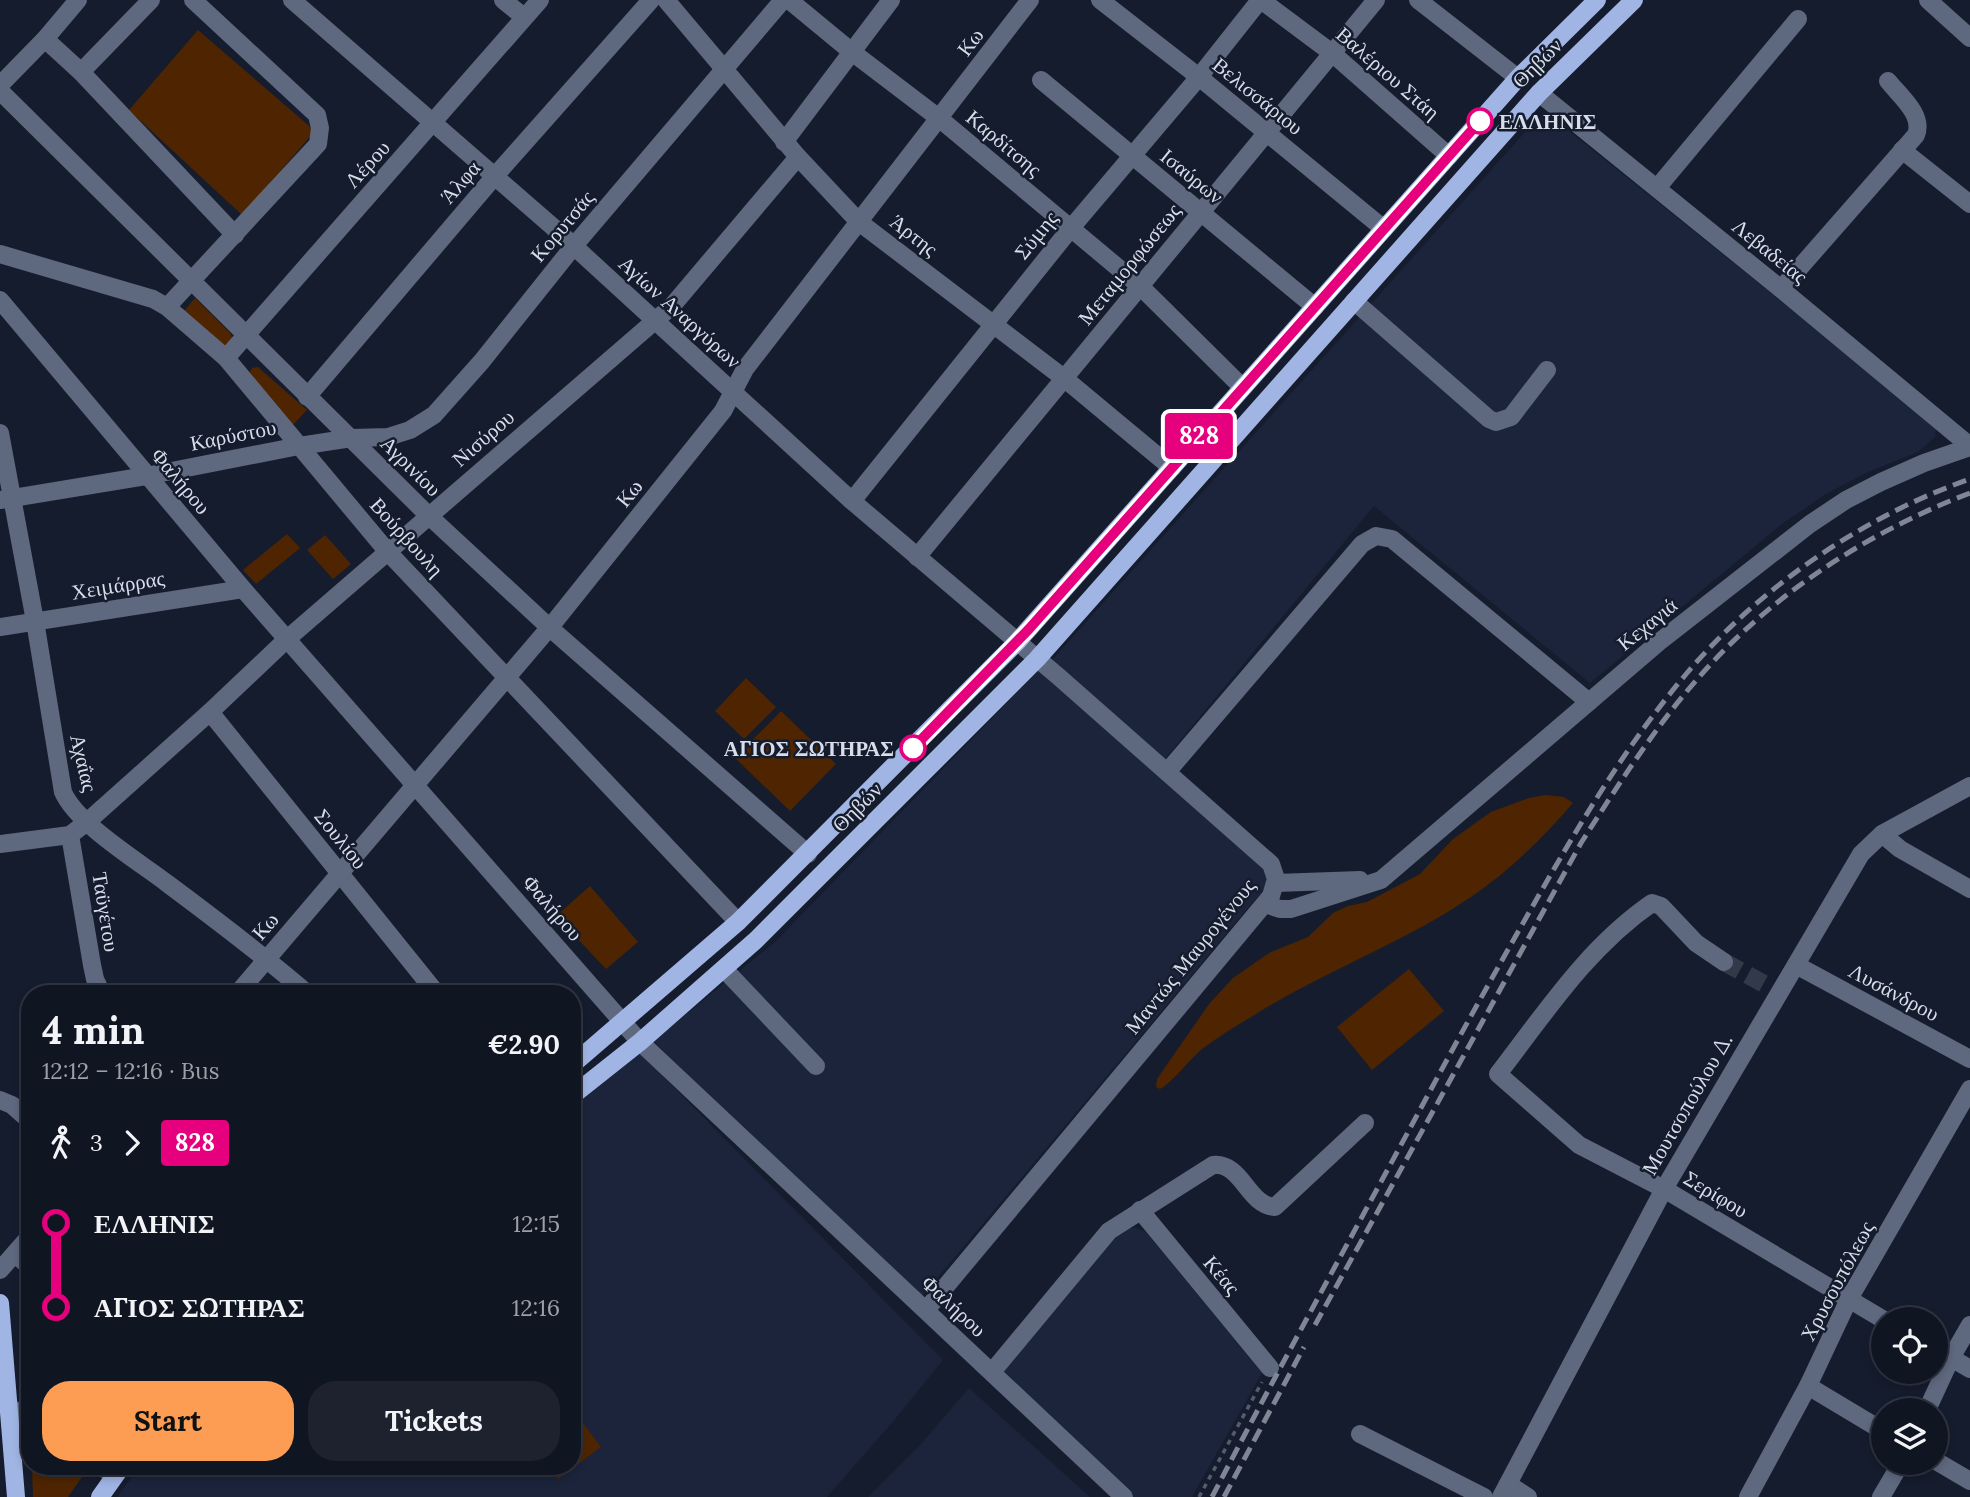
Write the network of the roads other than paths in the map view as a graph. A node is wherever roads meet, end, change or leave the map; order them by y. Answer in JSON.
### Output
{"nodes":[{"id":1,"x":78,"y":0,"type":"edge"},
{"id":2,"x":151,"y":0,"type":"edge"},
{"id":3,"x":193,"y":0,"type":"edge"},
{"id":4,"x":503,"y":0,"type":"edge"},
{"id":5,"x":540,"y":0,"type":"edge"},
{"id":6,"x":651,"y":0,"type":"edge"},
{"id":7,"x":783,"y":0,"type":"edge"},
{"id":8,"x":789,"y":0,"type":"edge"},
{"id":9,"x":891,"y":0,"type":"edge"},
{"id":10,"x":1030,"y":0,"type":"edge"},
{"id":11,"x":1100,"y":0,"type":"edge"},
{"id":12,"x":1260,"y":0,"type":"edge"},
{"id":13,"x":1376,"y":0,"type":"edge"},
{"id":14,"x":1597,"y":0,"type":"edge"},
{"id":15,"x":1634,"y":0,"type":"edge"},
{"id":16,"x":1928,"y":0,"type":"edge"},
{"id":17,"x":670,"y":2,"type":"edge"},
{"id":18,"x":1426,"y":2,"type":"edge"},
{"id":19,"x":303,"y":3,"type":"edge"},
{"id":20,"x":524,"y":17,"type":"junction"},
{"id":21,"x":1798,"y":19,"type":"dead end"},
{"id":22,"x":1970,"y":38,"type":"edge"},
{"id":23,"x":45,"y":39,"type":"junction"},
{"id":24,"x":852,"y":52,"type":"junction"},
{"id":25,"x":1332,"y":53,"type":"junction"},
{"id":26,"x":724,"y":68,"type":"junction"},
{"id":27,"x":81,"y":72,"type":"junction"},
{"id":28,"x":1199,"y":77,"type":"junction"},
{"id":29,"x":1518,"y":78,"type":"junction"},
{"id":30,"x":1041,"y":80,"type":"dead end"},
{"id":31,"x":1888,"y":81,"type":"dead end"},
{"id":32,"x":0,"y":85,"type":"edge"},
{"id":33,"x":0,"y":91,"type":"edge"},
{"id":34,"x":1539,"y":93,"type":"junction"},
{"id":35,"x":940,"y":119,"type":"junction"},
{"id":36,"x":434,"y":122,"type":"junction"},
{"id":37,"x":1269,"y":133,"type":"junction"},
{"id":38,"x":785,"y":142,"type":"junction"},
{"id":39,"x":1902,"y":150,"type":"junction"},
{"id":40,"x":1131,"y":155,"type":"junction"},
{"id":41,"x":1449,"y":156,"type":"junction"},
{"id":42,"x":798,"y":158,"type":"junction"},
{"id":43,"x":494,"y":177,"type":"junction"},
{"id":44,"x":1657,"y":188,"type":"junction"},
{"id":45,"x":1970,"y":204,"type":"edge"},
{"id":46,"x":1201,"y":212,"type":"junction"},
{"id":47,"x":859,"y":222,"type":"junction"},
{"id":48,"x":1071,"y":228,"type":"junction"},
{"id":49,"x":1384,"y":229,"type":"junction"},
{"id":50,"x":235,"y":235,"type":"junction"},
{"id":51,"x":573,"y":247,"type":"junction"},
{"id":52,"x":0,"y":254,"type":"edge"},
{"id":53,"x":191,"y":282,"type":"junction"},
{"id":54,"x":1140,"y":286,"type":"junction"},
{"id":55,"x":1781,"y":289,"type":"junction"},
{"id":56,"x":0,"y":300,"type":"edge"},
{"id":57,"x":1354,"y":301,"type":"junction"},
{"id":58,"x":167,"y":307,"type":"junction"},
{"id":59,"x":1315,"y":307,"type":"junction"},
{"id":60,"x":654,"y":321,"type":"junction"},
{"id":61,"x":993,"y":325,"type":"junction"},
{"id":62,"x":246,"y":334,"type":"junction"},
{"id":63,"x":226,"y":358,"type":"junction"},
{"id":64,"x":1548,"y":370,"type":"dead end"},
{"id":65,"x":1065,"y":379,"type":"junction"},
{"id":66,"x":1242,"y":387,"type":"junction"},
{"id":67,"x":733,"y":390,"type":"junction"},
{"id":68,"x":307,"y":397,"type":"junction"},
{"id":69,"x":0,"y":433,"type":"edge"},
{"id":70,"x":352,"y":438,"type":"junction"},
{"id":71,"x":299,"y":446,"type":"junction"},
{"id":72,"x":1970,"y":447,"type":"edge"},
{"id":73,"x":1172,"y":468,"type":"junction"},
{"id":74,"x":146,"y":476,"type":"junction"},
{"id":75,"x":5,"y":499,"type":"edge"},
{"id":76,"x":852,"y":501,"type":"junction"},
{"id":77,"x":428,"y":515,"type":"junction"},
{"id":78,"x":387,"y":551,"type":"junction"},
{"id":79,"x":917,"y":557,"type":"junction"},
{"id":80,"x":243,"y":589,"type":"junction"},
{"id":81,"x":35,"y":621,"type":"junction"},
{"id":82,"x":0,"y":627,"type":"edge"},
{"id":83,"x":550,"y":628,"type":"junction"},
{"id":84,"x":287,"y":639,"type":"junction"},
{"id":85,"x":1017,"y":642,"type":"junction"},
{"id":86,"x":1037,"y":659,"type":"junction"},
{"id":87,"x":507,"y":678,"type":"junction"},
{"id":88,"x":1589,"y":702,"type":"junction"},
{"id":89,"x":210,"y":712,"type":"junction"},
{"id":90,"x":1167,"y":772,"type":"junction"},
{"id":91,"x":416,"y":785,"type":"junction"},
{"id":92,"x":1970,"y":786,"type":"edge"},
{"id":93,"x":87,"y":822,"type":"junction"},
{"id":94,"x":1882,"y":834,"type":"junction"},
{"id":95,"x":70,"y":835,"type":"junction"},
{"id":96,"x":0,"y":844,"type":"edge"},
{"id":97,"x":808,"y":854,"type":"junction"},
{"id":98,"x":340,"y":874,"type":"junction"},
{"id":99,"x":1381,"y":880,"type":"junction"},
{"id":100,"x":1276,"y":883,"type":"junction"},
{"id":101,"x":1970,"y":889,"type":"edge"},
{"id":102,"x":1265,"y":904,"type":"junction"},
{"id":103,"x":738,"y":922,"type":"junction"},
{"id":104,"x":267,"y":958,"type":"junction"},
{"id":105,"x":1724,"y":962,"type":"tunnel mouth"},
{"id":106,"x":1796,"y":965,"type":"junction"},
{"id":107,"x":724,"y":968,"type":"junction"},
{"id":108,"x":98,"y":985,"type":"edge"},
{"id":109,"x":244,"y":985,"type":"edge"},
{"id":110,"x":298,"y":985,"type":"edge"},
{"id":111,"x":430,"y":985,"type":"edge"},
{"id":112,"x":622,"y":1023,"type":"junction"},
{"id":113,"x":640,"y":1042,"type":"junction"},
{"id":114,"x":581,"y":1057,"type":"edge"},
{"id":115,"x":1970,"y":1059,"type":"edge"},
{"id":116,"x":816,"y":1066,"type":"dead end"},
{"id":117,"x":581,"y":1089,"type":"edge"},
{"id":118,"x":1970,"y":1089,"type":"edge"},
{"id":119,"x":0,"y":1100,"type":"edge"},
{"id":120,"x":21,"y":1109,"type":"edge"},
{"id":121,"x":1365,"y":1123,"type":"dead end"},
{"id":122,"x":1664,"y":1189,"type":"junction"},
{"id":123,"x":1140,"y":1210,"type":"junction"},
{"id":124,"x":21,"y":1247,"type":"edge"},
{"id":125,"x":15,"y":1254,"type":"junction"},
{"id":126,"x":21,"y":1259,"type":"edge"},
{"id":127,"x":0,"y":1270,"type":"edge"},
{"id":128,"x":1849,"y":1299,"type":"junction"},
{"id":129,"x":0,"y":1303,"type":"edge"},
{"id":130,"x":926,"y":1310,"type":"junction"},
{"id":131,"x":1871,"y":1312,"type":"edge"},
{"id":132,"x":1970,"y":1325,"type":"edge"},
{"id":133,"x":1948,"y":1349,"type":"edge"},
{"id":134,"x":1948,"y":1357,"type":"edge"},
{"id":135,"x":1270,"y":1368,"type":"road end"},
{"id":136,"x":1970,"y":1369,"type":"edge"},
{"id":137,"x":992,"y":1373,"type":"junction"},
{"id":138,"x":1808,"y":1386,"type":"junction"},
{"id":139,"x":9,"y":1407,"type":"junction"},
{"id":140,"x":21,"y":1414,"type":"edge"},
{"id":141,"x":1871,"y":1424,"type":"edge"},
{"id":142,"x":1360,"y":1434,"type":"dead end"},
{"id":143,"x":1948,"y":1468,"type":"edge"},
{"id":144,"x":110,"y":1475,"type":"edge"},
{"id":145,"x":1894,"y":1475,"type":"edge"},
{"id":146,"x":1970,"y":1480,"type":"edge"},
{"id":147,"x":1505,"y":1491,"type":"edge"},
{"id":148,"x":16,"y":1497,"type":"edge"},
{"id":149,"x":100,"y":1497,"type":"edge"},
{"id":150,"x":1125,"y":1497,"type":"edge"},
{"id":151,"x":1484,"y":1497,"type":"edge"},
{"id":152,"x":1528,"y":1497,"type":"edge"},
{"id":153,"x":1748,"y":1497,"type":"edge"},
{"id":154,"x":1881,"y":1497,"type":"edge"}],
"edges":[{"from":1,"to":23,"type":"street"},
{"from":2,"to":27,"type":"street"},
{"from":3,"to":50,"type":"street"},
{"from":4,"to":20,"type":"street"},
{"from":5,"to":20,"type":"street","name":"Λέρου"},
{"from":6,"to":43,"type":"street","name":"Άλφα"},
{"from":7,"to":26,"type":"street","name":"Κορυτσάς"},
{"from":8,"to":24,"type":"street","name":"Καρδίτσης"},
{"from":9,"to":24,"type":"street"},
{"from":10,"to":35,"type":"street","name":"Κω"},
{"from":11,"to":28,"type":"street","name":"Βελισσάριου"},
{"from":12,"to":25,"type":"street","name":"Βαλέριου Στάη"},
{"from":12,"to":28,"type":"street","name":"Σύμης"},
{"from":13,"to":25,"type":"street","name":"Μεταμορφώσεως"},
{"from":14,"to":29,"type":"main road","name":"Θηβών"},
{"from":15,"to":34,"type":"main road","name":"Θηβών"},
{"from":16,"to":22,"type":"street"},
{"from":17,"to":26,"type":"street","name":"Άρτης"},
{"from":18,"to":29,"type":"street"},
{"from":19,"to":36,"type":"street","name":"Αγίων Αναργύρων"},
{"from":20,"to":36,"type":"street","name":"Λέρου"},
{"from":21,"to":44,"type":"street"},
{"from":23,"to":27,"type":"street"},
{"from":23,"to":32,"type":"street"},
{"from":24,"to":35,"type":"street","name":"Καρδίτσης"},
{"from":24,"to":38,"type":"street"},
{"from":25,"to":37,"type":"street","name":"Μεταμορφώσεως"},
{"from":25,"to":41,"type":"street","name":"Βαλέριου Στάη"},
{"from":26,"to":38,"type":"street","name":"Άρτης"},
{"from":26,"to":51,"type":"street","name":"Κορυτσάς"},
{"from":27,"to":50,"type":"street"},
{"from":28,"to":37,"type":"street","name":"Βελισσάριου"},
{"from":28,"to":40,"type":"street","name":"Σύμης"},
{"from":29,"to":41,"type":"main road","name":"Θηβών"},
{"from":30,"to":40,"type":"street","name":"Ισαύρων"},
{"from":31,"to":39,"type":"street"},
{"from":33,"to":53,"type":"street","name":"Αγρινίου"},
{"from":34,"to":44,"type":"street","name":"Λεβαδείας"},
{"from":34,"to":57,"type":"main road","name":"Θηβών"},
{"from":35,"to":47,"type":"street","name":"Κω"},
{"from":35,"to":48,"type":"street","name":"Καρδίτσης"},
{"from":36,"to":43,"type":"street","name":"Αγίων Αναργύρων"},
{"from":36,"to":62,"type":"street","name":"Λέρου"},
{"from":37,"to":46,"type":"street","name":"Μεταμορφώσεως"},
{"from":37,"to":49,"type":"street","name":"Βελισσάριου"},
{"from":38,"to":42,"type":"street","name":"Άρτης"},
{"from":39,"to":45,"type":"street"},
{"from":39,"to":55,"type":"street"},
{"from":40,"to":46,"type":"street","name":"Ισαύρων"},
{"from":40,"to":48,"type":"street","name":"Σύμης"},
{"from":41,"to":49,"type":"main road","name":"Θηβών"},
{"from":42,"to":47,"type":"street","name":"Άρτης"},
{"from":42,"to":60,"type":"street","name":"Νισύρου"},
{"from":43,"to":51,"type":"street","name":"Αγίων Αναργύρων"},
{"from":43,"to":68,"type":"street","name":"Άλφα"},
{"from":44,"to":55,"type":"street","name":"Λεβαδείας"},
{"from":46,"to":54,"type":"street","name":"Μεταμορφώσεως"},
{"from":46,"to":59,"type":"street","name":"Ισαύρων"},
{"from":47,"to":61,"type":"street","name":"Άρτης"},
{"from":47,"to":67,"type":"street","name":"Κω"},
{"from":48,"to":54,"type":"street","name":"Καρδίτσης"},
{"from":48,"to":61,"type":"street","name":"Σύμης"},
{"from":49,"to":59,"type":"main road","name":"Θηβών"},
{"from":50,"to":53,"type":"street"},
{"from":51,"to":60,"type":"street","name":"Αγίων Αναργύρων"},
{"from":51,"to":70,"type":"street","name":"Κορυτσάς"},
{"from":52,"to":58,"type":"street","name":"Βούρβουλη"},
{"from":53,"to":58,"type":"street"},
{"from":53,"to":62,"type":"street","name":"Αγρινίου"},
{"from":54,"to":65,"type":"street","name":"Μεταμορφώσεως"},
{"from":54,"to":66,"type":"street","name":"Καρδίτσης"},
{"from":55,"to":72,"type":"street","name":"Λεβαδείας"},
{"from":56,"to":74,"type":"street","name":"Φαλήρου"},
{"from":57,"to":64,"type":"street"},
{"from":57,"to":86,"type":"main road","name":"Θηβών"},
{"from":58,"to":63,"type":"street","name":"Βούρβουλη"},
{"from":59,"to":66,"type":"main road","name":"Θηβών"},
{"from":60,"to":67,"type":"street","name":"Αγίων Αναργύρων"},
{"from":60,"to":77,"type":"street","name":"Νισύρου"},
{"from":61,"to":65,"type":"street","name":"Άρτης"},
{"from":61,"to":76,"type":"street","name":"Σύμης"},
{"from":62,"to":63,"type":"street","name":"Λέρου"},
{"from":62,"to":68,"type":"street","name":"Αγρινίου"},
{"from":63,"to":71,"type":"street","name":"Βούρβουλη"},
{"from":65,"to":73,"type":"street","name":"Άρτης"},
{"from":65,"to":79,"type":"street","name":"Μεταμορφώσεως"},
{"from":66,"to":73,"type":"main road","name":"Θηβών"},
{"from":67,"to":76,"type":"street","name":"Αγίων Αναργύρων"},
{"from":67,"to":83,"type":"street","name":"Κω"},
{"from":68,"to":70,"type":"street","name":"Αγρινίου"},
{"from":69,"to":75,"type":"street","name":"Αχαΐας"},
{"from":70,"to":71,"type":"street","name":"Καρύστου"},
{"from":70,"to":77,"type":"street","name":"Αγρινίου"},
{"from":71,"to":74,"type":"street","name":"Καρύστου"},
{"from":71,"to":78,"type":"street","name":"Βούρβουλη"},
{"from":72,"to":88,"type":"street","name":"Κεχαγιά"},
{"from":73,"to":85,"type":"main road","name":"Θηβών"},
{"from":74,"to":75,"type":"street","name":"Καρύστου"},
{"from":74,"to":80,"type":"street","name":"Φαλήρου"},
{"from":75,"to":81,"type":"street","name":"Αχαΐας"},
{"from":76,"to":79,"type":"street","name":"Αγίων Αναργύρων"},
{"from":77,"to":78,"type":"street","name":"Νισύρου"},
{"from":77,"to":83,"type":"street","name":"Αγρινίου"},
{"from":78,"to":84,"type":"street","name":"Νισύρου"},
{"from":78,"to":87,"type":"street","name":"Βούρβουλη"},
{"from":79,"to":85,"type":"street","name":"Αγίων Αναργύρων"},
{"from":80,"to":81,"type":"street","name":"Χειμάρρας"},
{"from":80,"to":84,"type":"street","name":"Φαλήρου"},
{"from":81,"to":82,"type":"street","name":"Χειμάρρας"},
{"from":81,"to":93,"type":"street","name":"Αχαΐας"},
{"from":83,"to":87,"type":"street","name":"Κω"},
{"from":83,"to":97,"type":"street","name":"Αγρινίου"},
{"from":84,"to":89,"type":"street","name":"Νισύρου"},
{"from":84,"to":91,"type":"street","name":"Φαλήρου"},
{"from":85,"to":86,"type":"street","name":"Αγίων Αναργύρων"},
{"from":85,"to":97,"type":"main road","name":"Θηβών"},
{"from":86,"to":90,"type":"street","name":"Μαντώς Μαυρογένους"},
{"from":86,"to":107,"type":"main road","name":"Θηβών"},
{"from":87,"to":91,"type":"street","name":"Κω"},
{"from":87,"to":103,"type":"street","name":"Βούρβουλη"},
{"from":88,"to":90,"type":"street"},
{"from":88,"to":99,"type":"street","name":"Κεχαγιά"},
{"from":89,"to":93,"type":"street","name":"Νισύρου"},
{"from":89,"to":98,"type":"street","name":"Σουλίου"},
{"from":90,"to":100,"type":"street","name":"Μαντώς Μαυρογένους"},
{"from":91,"to":98,"type":"street","name":"Κω"},
{"from":91,"to":112,"type":"street","name":"Φαλήρου"},
{"from":92,"to":94,"type":"street","name":"Μουτσοπούλου Δ."},
{"from":93,"to":95,"type":"street","name":"Νισύρου"},
{"from":93,"to":104,"type":"street","name":"Αχαΐας"},
{"from":94,"to":101,"type":"street"},
{"from":94,"to":106,"type":"street","name":"Μουτσοπούλου Δ."},
{"from":95,"to":96,"type":"street"},
{"from":95,"to":108,"type":"street","name":"Ταϋγέτου"},
{"from":97,"to":103,"type":"main road","name":"Θηβών"},
{"from":98,"to":104,"type":"street","name":"Κω"},
{"from":98,"to":111,"type":"street","name":"Σουλίου"},
{"from":99,"to":100,"type":"street"},
{"from":99,"to":102,"type":"street","name":"Κεχαγιά"},
{"from":100,"to":102,"type":"street","name":"Μαντώς Μαυρογένους"},
{"from":102,"to":130,"type":"street","name":"Μαντώς Μαυρογένους"},
{"from":103,"to":112,"type":"main road","name":"Θηβών"},
{"from":104,"to":109,"type":"street","name":"Κω"},
{"from":104,"to":110,"type":"street","name":"Αχαΐας"},
{"from":105,"to":122,"type":"street","name":"Σερίφου"},
{"from":106,"to":115,"type":"street","name":"Λυσάνδρου"},
{"from":106,"to":122,"type":"street","name":"Μουτσοπούλου Δ."},
{"from":107,"to":113,"type":"main road","name":"Θηβών"},
{"from":107,"to":116,"type":"street"},
{"from":112,"to":113,"type":"street","name":"Φαλήρου"},
{"from":112,"to":114,"type":"main road","name":"Θηβών"},
{"from":113,"to":117,"type":"main road","name":"Θηβών"},
{"from":113,"to":130,"type":"street","name":"Φαλήρου"},
{"from":118,"to":128,"type":"street","name":"Χρυσουπόλεως"},
{"from":119,"to":120,"type":"street"},
{"from":121,"to":123,"type":"street"},
{"from":122,"to":128,"type":"street","name":"Σερίφου"},
{"from":122,"to":147,"type":"street","name":"Μουτσοπούλου Δ."},
{"from":123,"to":135,"type":"street","name":"Κέας"},
{"from":123,"to":137,"type":"street"},
{"from":124,"to":125,"type":"street"},
{"from":125,"to":126,"type":"street"},
{"from":125,"to":127,"type":"street"},
{"from":128,"to":131,"type":"street","name":"Σερίφου"},
{"from":128,"to":138,"type":"street","name":"Χρυσουπόλεως"},
{"from":129,"to":139,"type":"main road"},
{"from":130,"to":137,"type":"street","name":"Φαλήρου"},
{"from":132,"to":133,"type":"street"},
{"from":134,"to":136,"type":"street"},
{"from":137,"to":150,"type":"street","name":"Φαλήρου"},
{"from":138,"to":141,"type":"street"},
{"from":138,"to":153,"type":"street","name":"Χρυσουπόλεως"},
{"from":139,"to":140,"type":"street"},
{"from":139,"to":148,"type":"main road"},
{"from":142,"to":151,"type":"street"},
{"from":143,"to":146,"type":"street"},
{"from":144,"to":149,"type":"main road"},
{"from":145,"to":154,"type":"street"},
{"from":147,"to":152,"type":"street"}]}
